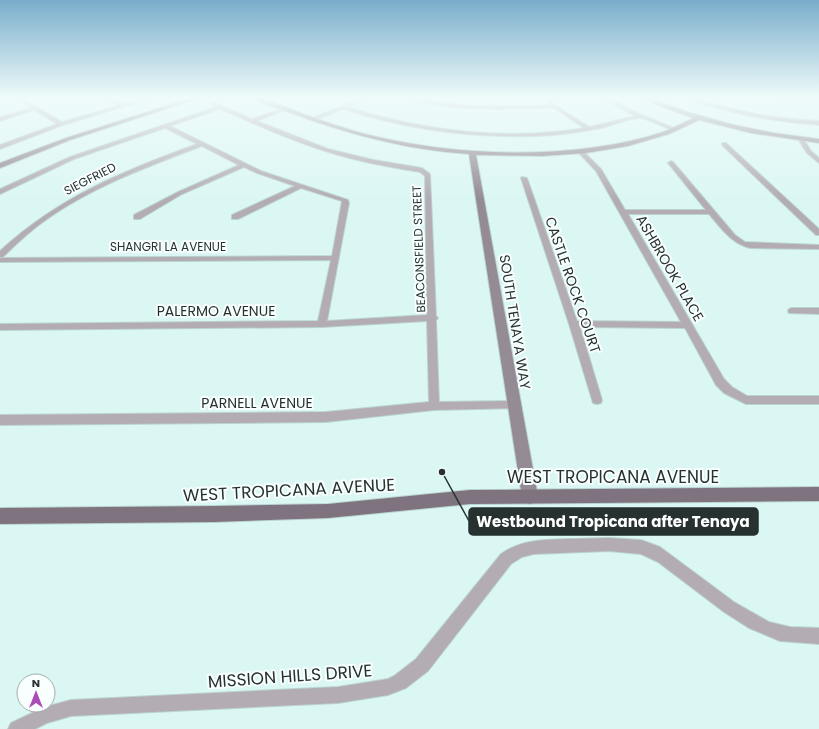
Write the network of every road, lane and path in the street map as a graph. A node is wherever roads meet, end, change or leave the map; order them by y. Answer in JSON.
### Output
{"nodes":[{"id":1,"x":42,"y":131,"type":"edge"},
{"id":2,"x":93,"y":131,"type":"edge"},
{"id":3,"x":150,"y":131,"type":"edge"},
{"id":4,"x":175,"y":131,"type":"edge"},
{"id":5,"x":276,"y":131,"type":"edge"},
{"id":6,"x":347,"y":131,"type":"edge"},
{"id":7,"x":455,"y":131,"type":"edge"},
{"id":8,"x":561,"y":131,"type":"edge"},
{"id":9,"x":673,"y":131,"type":"edge"},
{"id":10,"x":754,"y":131,"type":"edge"},
{"id":11,"x":801,"y":139,"type":"junction"},
{"id":12,"x":819,"y":140,"type":"edge"},
{"id":13,"x":202,"y":144,"type":"junction"},
{"id":14,"x":724,"y":144,"type":"dead end"},
{"id":15,"x":0,"y":146,"type":"edge"},
{"id":16,"x":580,"y":151,"type":"junction"},
{"id":17,"x":472,"y":152,"type":"junction"},
{"id":18,"x":819,"y":161,"type":"edge"},
{"id":19,"x":671,"y":163,"type":"dead end"},
{"id":20,"x":244,"y":165,"type":"junction"},
{"id":21,"x":0,"y":166,"type":"edge"},
{"id":22,"x":524,"y":178,"type":"dead end"},
{"id":23,"x":300,"y":186,"type":"junction"},
{"id":24,"x":0,"y":192,"type":"edge"},
{"id":25,"x":622,"y":212,"type":"junction"},
{"id":26,"x":712,"y":212,"type":"junction"},
{"id":27,"x":137,"y":217,"type":"dead end"},
{"id":28,"x":235,"y":217,"type":"dead end"},
{"id":29,"x":819,"y":233,"type":"edge"},
{"id":30,"x":819,"y":247,"type":"edge"},
{"id":31,"x":0,"y":255,"type":"edge"},
{"id":32,"x":335,"y":258,"type":"junction"},
{"id":33,"x":0,"y":260,"type":"edge"},
{"id":34,"x":792,"y":311,"type":"dead end"},
{"id":35,"x":819,"y":311,"type":"edge"},
{"id":36,"x":433,"y":318,"type":"junction"},
{"id":37,"x":322,"y":324,"type":"junction"},
{"id":38,"x":574,"y":324,"type":"junction"},
{"id":39,"x":687,"y":325,"type":"junction"},
{"id":40,"x":0,"y":327,"type":"edge"},
{"id":41,"x":597,"y":400,"type":"dead end"},
{"id":42,"x":819,"y":400,"type":"edge"},
{"id":43,"x":514,"y":405,"type":"junction"},
{"id":44,"x":434,"y":406,"type":"junction"},
{"id":45,"x":0,"y":420,"type":"edge"},
{"id":46,"x":819,"y":494,"type":"edge"},
{"id":47,"x":530,"y":497,"type":"junction"},
{"id":48,"x":0,"y":516,"type":"edge"},
{"id":49,"x":819,"y":636,"type":"edge"},
{"id":50,"x":17,"y":729,"type":"edge"}],
"edges":[{"from":1,"to":15,"type":"street"},
{"from":2,"to":21,"type":"street"},
{"from":3,"to":24,"type":"street"},
{"from":4,"to":13,"type":"street"},
{"from":5,"to":36,"type":"street","name":"BEACONSFIELD STREET"},
{"from":6,"to":17,"type":"street"},
{"from":7,"to":8,"type":"street"},
{"from":9,"to":16,"type":"street"},
{"from":10,"to":11,"type":"street"},
{"from":11,"to":12,"type":"street"},
{"from":11,"to":18,"type":"street"},
{"from":13,"to":20,"type":"street"},
{"from":13,"to":31,"type":"street","name":"SIEGFRIED"},
{"from":14,"to":29,"type":"street"},
{"from":16,"to":17,"type":"street"},
{"from":16,"to":25,"type":"street","name":"ASHBROOK PLACE"},
{"from":17,"to":43,"type":"street","name":"SOUTH TENAYA WAY"},
{"from":19,"to":26,"type":"street"},
{"from":20,"to":23,"type":"street"},
{"from":20,"to":27,"type":"street"},
{"from":22,"to":38,"type":"street","name":"CASTLE ROCK COURT"},
{"from":23,"to":28,"type":"street"},
{"from":23,"to":32,"type":"street"},
{"from":25,"to":26,"type":"street"},
{"from":25,"to":39,"type":"street","name":"ASHBROOK PLACE"},
{"from":26,"to":30,"type":"street"},
{"from":32,"to":33,"type":"street","name":"SHANGRI LA AVENUE"},
{"from":32,"to":37,"type":"street"},
{"from":34,"to":35,"type":"street"},
{"from":36,"to":37,"type":"street","name":"PALERMO AVENUE"},
{"from":36,"to":44,"type":"street","name":"BEACONSFIELD STREET"},
{"from":37,"to":40,"type":"street","name":"PALERMO AVENUE"},
{"from":38,"to":39,"type":"street"},
{"from":38,"to":41,"type":"street","name":"CASTLE ROCK COURT"},
{"from":39,"to":42,"type":"street","name":"ASHBROOK PLACE"},
{"from":43,"to":44,"type":"street","name":"PARNELL AVENUE"},
{"from":43,"to":47,"type":"street","name":"SOUTH TENAYA WAY"},
{"from":44,"to":45,"type":"street","name":"PARNELL AVENUE"},
{"from":46,"to":47,"type":"main road","name":"WEST TROPICANA AVENUE"},
{"from":47,"to":48,"type":"main road","name":"WEST TROPICANA AVENUE"},
{"from":49,"to":50,"type":"street","name":"MISSION HILLS DRIVE"}]}
